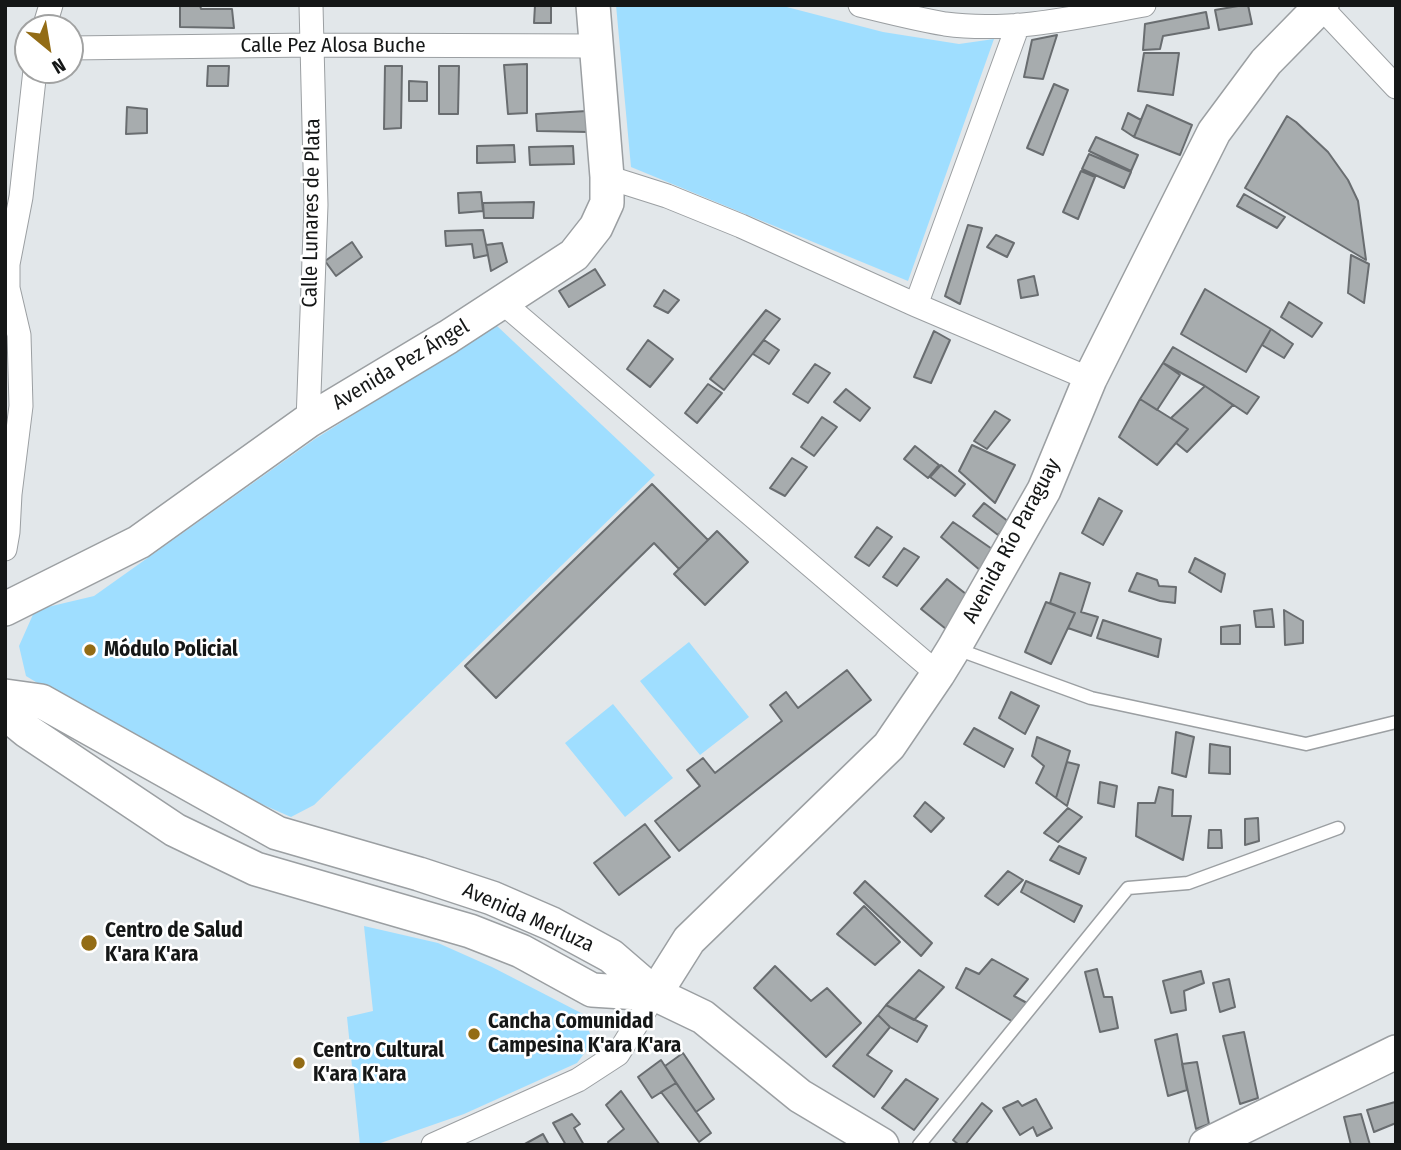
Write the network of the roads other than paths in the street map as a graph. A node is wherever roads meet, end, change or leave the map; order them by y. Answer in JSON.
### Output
{"nodes":[{"id":1,"x":312,"y":5,"type":"edge"},
{"id":2,"x":593,"y":5,"type":"edge"},
{"id":3,"x":860,"y":5,"type":"edge"},
{"id":4,"x":1144,"y":5,"type":"edge"},
{"id":5,"x":1321,"y":6,"type":"edge"},
{"id":6,"x":986,"y":15,"type":"edge"},
{"id":7,"x":1018,"y":25,"type":"junction"},
{"id":8,"x":312,"y":45,"type":"junction"},
{"id":9,"x":595,"y":46,"type":"junction"},
{"id":10,"x":84,"y":48,"type":"edge"},
{"id":11,"x":33,"y":84,"type":"edge"},
{"id":12,"x":1396,"y":86,"type":"edge"},
{"id":13,"x":607,"y":177,"type":"junction"},
{"id":14,"x":502,"y":302,"type":"junction"},
{"id":15,"x":916,"y":305,"type":"junction"},
{"id":16,"x":1090,"y":379,"type":"junction"},
{"id":17,"x":307,"y":421,"type":"junction"},
{"id":18,"x":5,"y":549,"type":"edge"},
{"id":19,"x":5,"y":609,"type":"edge"},
{"id":20,"x":946,"y":661,"type":"junction"},
{"id":21,"x":5,"y":696,"type":"edge"},
{"id":22,"x":5,"y":713,"type":"edge"},
{"id":23,"x":1396,"y":723,"type":"edge"},
{"id":24,"x":1338,"y":828,"type":"dead end"},
{"id":25,"x":654,"y":994,"type":"junction"},
{"id":26,"x":1396,"y":1052,"type":"edge"},
{"id":27,"x":875,"y":1143,"type":"edge"},
{"id":28,"x":433,"y":1145,"type":"edge"},
{"id":29,"x":919,"y":1145,"type":"edge"},
{"id":30,"x":1206,"y":1145,"type":"edge"}],
"edges":[{"from":1,"to":8,"type":"street","name":"Calle Lunares de Plata"},
{"from":2,"to":9,"type":"street","name":"Avenida Pez Ángel"},
{"from":3,"to":6,"type":"street"},
{"from":4,"to":7,"type":"street"},
{"from":5,"to":12,"type":"street"},
{"from":5,"to":16,"type":"street","name":"Avenida Río Paraguay"},
{"from":6,"to":7,"type":"street"},
{"from":7,"to":15,"type":"street"},
{"from":8,"to":9,"type":"street","name":"Calle Pez Alosa Buche"},
{"from":8,"to":10,"type":"street","name":"Calle Pez Alosa Buche"},
{"from":8,"to":17,"type":"street","name":"Calle Lunares de Plata"},
{"from":9,"to":13,"type":"street","name":"Avenida Pez Ángel"},
{"from":11,"to":18,"type":"street"},
{"from":13,"to":14,"type":"street","name":"Avenida Pez Ángel"},
{"from":13,"to":15,"type":"street"},
{"from":14,"to":17,"type":"street","name":"Avenida Pez Ángel"},
{"from":14,"to":20,"type":"street"},
{"from":15,"to":16,"type":"street"},
{"from":16,"to":20,"type":"street","name":"Avenida Río Paraguay"},
{"from":17,"to":19,"type":"street","name":"Avenida Pez Ángel"},
{"from":20,"to":23,"type":"lane"},
{"from":20,"to":25,"type":"street","name":"Avenida Río Paraguay"},
{"from":21,"to":25,"type":"street","name":"Avenida Merluza"},
{"from":22,"to":25,"type":"street","name":"Avenida Merluza"},
{"from":24,"to":29,"type":"lane"},
{"from":25,"to":27,"type":"street"},
{"from":25,"to":28,"type":"street"},
{"from":26,"to":30,"type":"street"}]}
